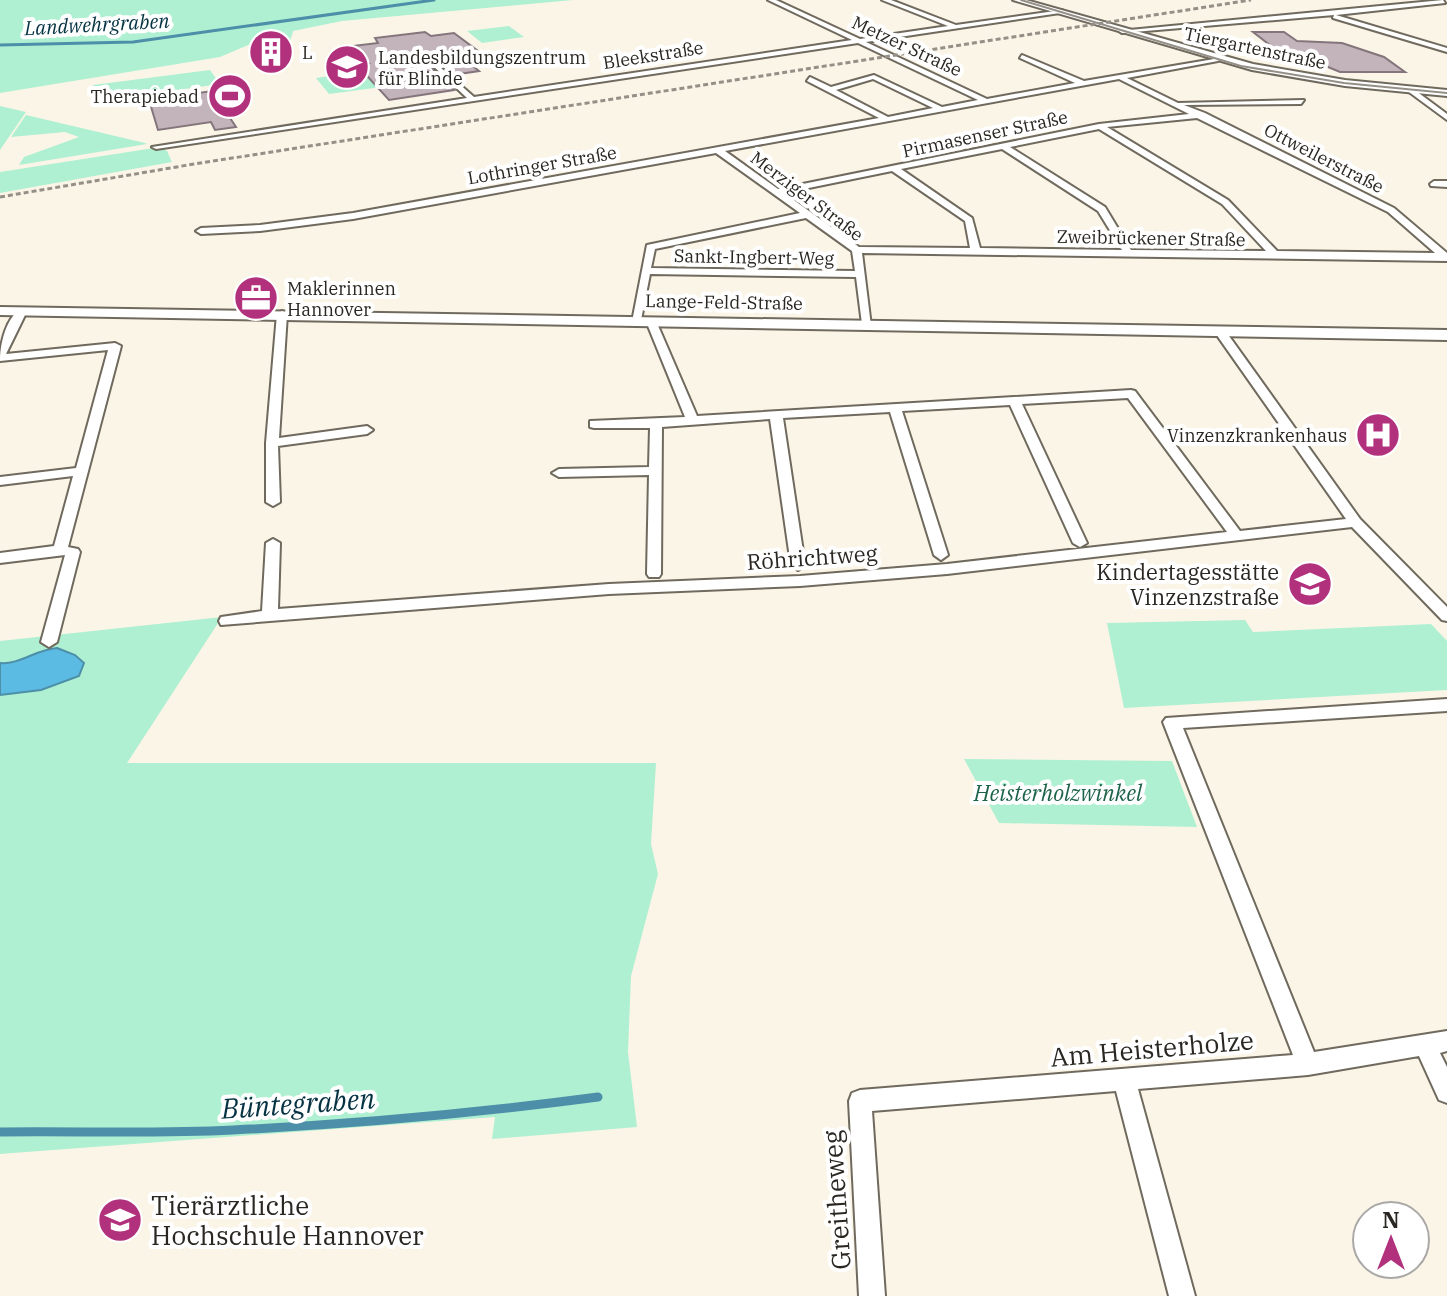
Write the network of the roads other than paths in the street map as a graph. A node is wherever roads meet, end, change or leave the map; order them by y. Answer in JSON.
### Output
{"nodes":[{"id":1,"x":771,"y":0,"type":"edge"},
{"id":2,"x":885,"y":0,"type":"edge"},
{"id":3,"x":1017,"y":0,"type":"edge"},
{"id":4,"x":1032,"y":0,"type":"edge"},
{"id":5,"x":1443,"y":2,"type":"dead end"},
{"id":6,"x":1060,"y":11,"type":"junction"},
{"id":7,"x":1325,"y":14,"type":"junction"},
{"id":8,"x":956,"y":26,"type":"junction"},
{"id":9,"x":1122,"y":31,"type":"junction"},
{"id":10,"x":857,"y":41,"type":"junction"},
{"id":11,"x":1447,"y":50,"type":"edge"},
{"id":12,"x":1022,"y":57,"type":"dead end"},
{"id":13,"x":1218,"y":59,"type":"junction"},
{"id":14,"x":432,"y":62,"type":"dead end"},
{"id":15,"x":1120,"y":77,"type":"junction"},
{"id":16,"x":810,"y":79,"type":"dead end"},
{"id":17,"x":1083,"y":84,"type":"junction"},
{"id":18,"x":831,"y":89,"type":"junction"},
{"id":19,"x":1412,"y":90,"type":"junction"},
{"id":20,"x":1447,"y":93,"type":"edge"},
{"id":21,"x":471,"y":98,"type":"junction"},
{"id":22,"x":986,"y":101,"type":"junction"},
{"id":23,"x":1301,"y":102,"type":"dead end"},
{"id":24,"x":1175,"y":103,"type":"junction"},
{"id":25,"x":941,"y":109,"type":"junction"},
{"id":26,"x":1202,"y":115,"type":"junction"},
{"id":27,"x":1447,"y":118,"type":"edge"},
{"id":28,"x":887,"y":119,"type":"junction"},
{"id":29,"x":1099,"y":126,"type":"junction"},
{"id":30,"x":1003,"y":146,"type":"junction"},
{"id":31,"x":156,"y":147,"type":"dead end"},
{"id":32,"x":718,"y":150,"type":"junction"},
{"id":33,"x":895,"y":169,"type":"junction"},
{"id":34,"x":1434,"y":184,"type":"dead end"},
{"id":35,"x":1447,"y":184,"type":"edge"},
{"id":36,"x":777,"y":192,"type":"junction"},
{"id":37,"x":806,"y":215,"type":"junction"},
{"id":38,"x":201,"y":231,"type":"dead end"},
{"id":39,"x":857,"y":250,"type":"junction"},
{"id":40,"x":976,"y":252,"type":"junction"},
{"id":41,"x":1129,"y":254,"type":"junction"},
{"id":42,"x":1276,"y":256,"type":"junction"},
{"id":43,"x":1446,"y":257,"type":"edge"},
{"id":44,"x":646,"y":271,"type":"junction"},
{"id":45,"x":861,"y":274,"type":"junction"},
{"id":46,"x":0,"y":311,"type":"edge"},
{"id":47,"x":22,"y":311,"type":"junction"},
{"id":48,"x":282,"y":314,"type":"junction"},
{"id":49,"x":643,"y":321,"type":"junction"},
{"id":50,"x":867,"y":324,"type":"junction"},
{"id":51,"x":1220,"y":331,"type":"junction"},
{"id":52,"x":1447,"y":335,"type":"edge"},
{"id":53,"x":1,"y":352,"type":"edge"},
{"id":54,"x":1014,"y":401,"type":"junction"},
{"id":55,"x":895,"y":408,"type":"junction"},
{"id":56,"x":776,"y":415,"type":"junction"},
{"id":57,"x":692,"y":420,"type":"junction"},
{"id":58,"x":594,"y":424,"type":"dead end"},
{"id":59,"x":656,"y":424,"type":"junction"},
{"id":60,"x":367,"y":430,"type":"dead end"},
{"id":61,"x":272,"y":443,"type":"junction"},
{"id":62,"x":81,"y":471,"type":"junction"},
{"id":63,"x":655,"y":471,"type":"junction"},
{"id":64,"x":559,"y":473,"type":"dead end"},
{"id":65,"x":0,"y":481,"type":"edge"},
{"id":66,"x":273,"y":502,"type":"dead end"},
{"id":67,"x":1355,"y":522,"type":"junction"},
{"id":68,"x":1235,"y":534,"type":"junction"},
{"id":69,"x":273,"y":543,"type":"dead end"},
{"id":70,"x":1080,"y":543,"type":"dead end"},
{"id":71,"x":60,"y":550,"type":"junction"},
{"id":72,"x":941,"y":555,"type":"dead end"},
{"id":73,"x":0,"y":558,"type":"edge"},
{"id":74,"x":798,"y":565,"type":"dead end"},
{"id":75,"x":654,"y":574,"type":"dead end"},
{"id":76,"x":270,"y":615,"type":"junction"},
{"id":77,"x":1447,"y":616,"type":"edge"},
{"id":78,"x":227,"y":621,"type":"dead end"},
{"id":79,"x":49,"y":642,"type":"dead end"},
{"id":80,"x":1447,"y":705,"type":"edge"},
{"id":81,"x":1436,"y":1043,"type":"edge"},
{"id":82,"x":1308,"y":1064,"type":"junction"},
{"id":83,"x":1124,"y":1078,"type":"junction"},
{"id":84,"x":1447,"y":1092,"type":"edge"},
{"id":85,"x":860,"y":1101,"type":"joint"},
{"id":86,"x":872,"y":1296,"type":"edge"},
{"id":87,"x":1182,"y":1296,"type":"edge"}],
"edges":[{"from":1,"to":10,"type":"street","name":"Metzer Straße"},
{"from":2,"to":8,"type":"street"},
{"from":3,"to":6,"type":"street","name":"Tiergartenstraße"},
{"from":4,"to":6,"type":"street","name":"Tiergartenstraße"},
{"from":5,"to":7,"type":"street"},
{"from":6,"to":8,"type":"street","name":"Bleekstraße"},
{"from":6,"to":9,"type":"street","name":"Tiergartenstraße"},
{"from":7,"to":9,"type":"street"},
{"from":7,"to":11,"type":"street"},
{"from":8,"to":10,"type":"street","name":"Bleekstraße"},
{"from":9,"to":13,"type":"street","name":"Tiergartenstraße"},
{"from":10,"to":21,"type":"street","name":"Bleekstraße"},
{"from":10,"to":22,"type":"street","name":"Metzer Straße"},
{"from":12,"to":17,"type":"street"},
{"from":13,"to":15,"type":"street","name":"Lothringer Straße"},
{"from":13,"to":19,"type":"street","name":"Tiergartenstraße"},
{"from":14,"to":21,"type":"street"},
{"from":15,"to":17,"type":"street","name":"Lothringer Straße"},
{"from":15,"to":24,"type":"street","name":"Ottweilerstraße"},
{"from":16,"to":18,"type":"street"},
{"from":17,"to":22,"type":"street","name":"Lothringer Straße"},
{"from":18,"to":25,"type":"street"},
{"from":18,"to":28,"type":"street"},
{"from":19,"to":20,"type":"street","name":"Tiergartenstraße"},
{"from":19,"to":27,"type":"street"},
{"from":21,"to":31,"type":"street","name":"Bleekstraße"},
{"from":22,"to":25,"type":"street","name":"Lothringer Straße"},
{"from":23,"to":24,"type":"street","name":"Ottweilerstraße"},
{"from":24,"to":26,"type":"street","name":"Ottweilerstraße"},
{"from":25,"to":28,"type":"street","name":"Lothringer Straße"},
{"from":26,"to":29,"type":"street","name":"Pirmasenser Straße"},
{"from":26,"to":43,"type":"street","name":"Ottweilerstraße"},
{"from":28,"to":32,"type":"street","name":"Lothringer Straße"},
{"from":29,"to":30,"type":"street","name":"Pirmasenser Straße"},
{"from":29,"to":42,"type":"street"},
{"from":30,"to":33,"type":"street","name":"Pirmasenser Straße"},
{"from":30,"to":41,"type":"street"},
{"from":32,"to":36,"type":"street","name":"Merziger Straße"},
{"from":32,"to":38,"type":"street","name":"Lothringer Straße"},
{"from":33,"to":36,"type":"street","name":"Pirmasenser Straße"},
{"from":33,"to":40,"type":"street"},
{"from":34,"to":35,"type":"street"},
{"from":36,"to":37,"type":"street","name":"Merziger Straße"},
{"from":37,"to":39,"type":"street","name":"Merziger Straße"},
{"from":37,"to":44,"type":"street","name":"Sankt-Ingbert-Weg"},
{"from":39,"to":40,"type":"street","name":"Zweibrückener Straße"},
{"from":39,"to":45,"type":"street","name":"Merziger Straße"},
{"from":40,"to":41,"type":"street","name":"Zweibrückener Straße"},
{"from":41,"to":42,"type":"street","name":"Zweibrückener Straße"},
{"from":42,"to":43,"type":"street","name":"Zweibrückener Straße"},
{"from":44,"to":45,"type":"street","name":"Sankt-Ingbert-Weg"},
{"from":44,"to":49,"type":"street","name":"Sankt-Ingbert-Weg"},
{"from":45,"to":50,"type":"street","name":"Merziger Straße"},
{"from":46,"to":47,"type":"street","name":"Lange-Feld-Straße"},
{"from":47,"to":48,"type":"street","name":"Lange-Feld-Straße"},
{"from":47,"to":53,"type":"street"},
{"from":48,"to":49,"type":"street","name":"Lange-Feld-Straße"},
{"from":48,"to":61,"type":"street"},
{"from":49,"to":50,"type":"street","name":"Lange-Feld-Straße"},
{"from":49,"to":57,"type":"street"},
{"from":50,"to":51,"type":"street","name":"Lange-Feld-Straße"},
{"from":51,"to":52,"type":"street","name":"Lange-Feld-Straße"},
{"from":51,"to":67,"type":"street"},
{"from":53,"to":62,"type":"street"},
{"from":54,"to":55,"type":"street"},
{"from":54,"to":68,"type":"street"},
{"from":54,"to":70,"type":"street"},
{"from":55,"to":56,"type":"street"},
{"from":55,"to":72,"type":"street"},
{"from":56,"to":57,"type":"street"},
{"from":56,"to":74,"type":"street"},
{"from":57,"to":59,"type":"street"},
{"from":58,"to":59,"type":"street"},
{"from":59,"to":63,"type":"street"},
{"from":60,"to":61,"type":"street"},
{"from":61,"to":66,"type":"street"},
{"from":62,"to":65,"type":"street"},
{"from":62,"to":71,"type":"street"},
{"from":63,"to":64,"type":"street"},
{"from":63,"to":75,"type":"street"},
{"from":67,"to":68,"type":"street","name":"Röhrichtweg"},
{"from":67,"to":77,"type":"street"},
{"from":68,"to":76,"type":"street","name":"Röhrichtweg"},
{"from":69,"to":76,"type":"street"},
{"from":71,"to":73,"type":"street"},
{"from":71,"to":79,"type":"street"},
{"from":76,"to":78,"type":"street","name":"Röhrichtweg"},
{"from":80,"to":82,"type":"street"},
{"from":81,"to":82,"type":"street","name":"Am Heisterholze"},
{"from":81,"to":84,"type":"street"},
{"from":82,"to":83,"type":"street","name":"Am Heisterholze"},
{"from":83,"to":85,"type":"street","name":"Am Heisterholze"},
{"from":83,"to":87,"type":"street"},
{"from":85,"to":86,"type":"street","name":"Greitheweg"}]}
